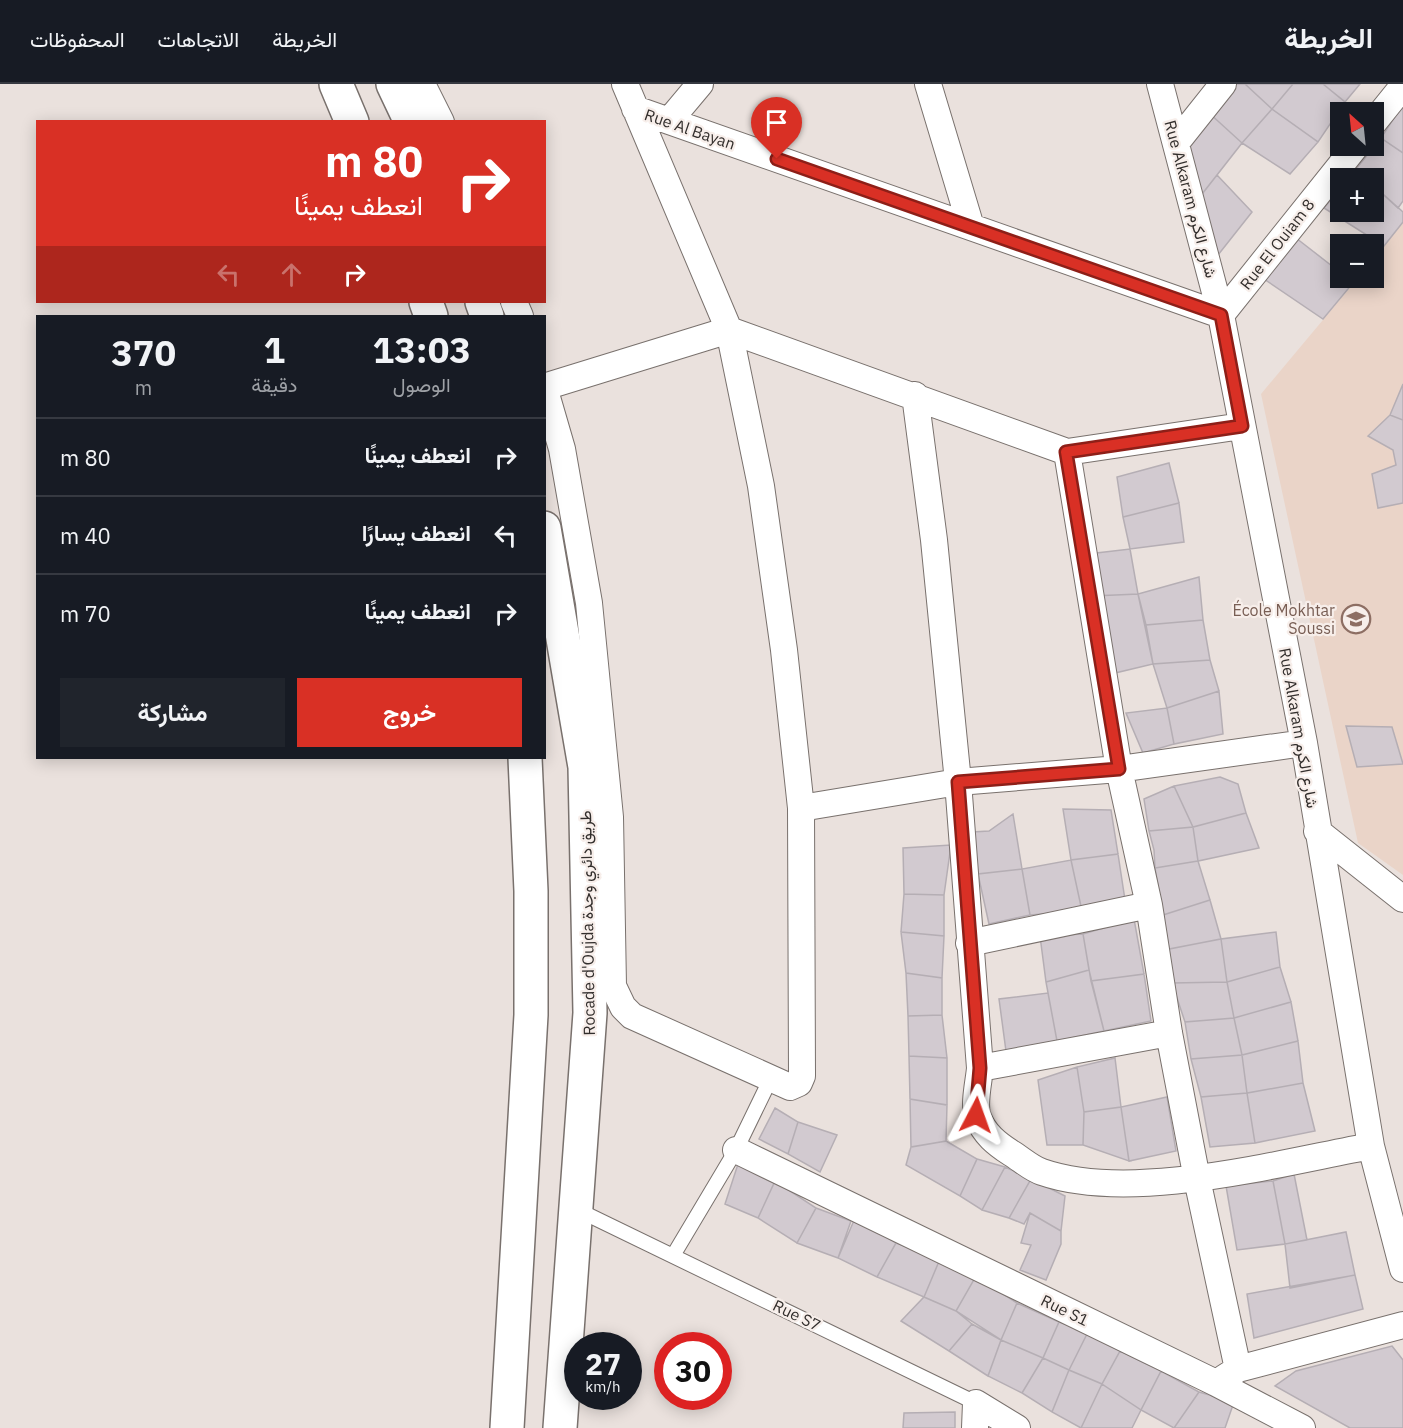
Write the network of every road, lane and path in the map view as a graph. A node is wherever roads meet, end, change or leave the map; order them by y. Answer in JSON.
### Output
{"nodes":[{"id":1,"x":336,"y":84,"type":"edge"},
{"id":2,"x":393,"y":84,"type":"edge"},
{"id":3,"x":422,"y":84,"type":"edge"},
{"id":4,"x":625,"y":84,"type":"edge"},
{"id":5,"x":700,"y":84,"type":"edge"},
{"id":6,"x":928,"y":84,"type":"edge"},
{"id":7,"x":1160,"y":84,"type":"edge"},
{"id":8,"x":1223,"y":84,"type":"edge"},
{"id":9,"x":1403,"y":86,"type":"edge"},
{"id":10,"x":635,"y":109,"type":"junction"},
{"id":11,"x":1384,"y":110,"type":"edge"},
{"id":12,"x":351,"y":120,"type":"edge"},
{"id":13,"x":410,"y":120,"type":"edge"},
{"id":14,"x":440,"y":120,"type":"edge"},
{"id":15,"x":669,"y":121,"type":"junction"},
{"id":16,"x":1176,"y":143,"type":"junction"},
{"id":17,"x":1348,"y":156,"type":"edge"},
{"id":18,"x":971,"y":227,"type":"junction"},
{"id":19,"x":1221,"y":315,"type":"junction"},
{"id":20,"x":729,"y":330,"type":"junction"},
{"id":21,"x":546,"y":386,"type":"edge"},
{"id":22,"x":546,"y":394,"type":"edge"},
{"id":23,"x":915,"y":395,"type":"junction"},
{"id":24,"x":1242,"y":426,"type":"junction"},
{"id":25,"x":1066,"y":452,"type":"junction"},
{"id":26,"x":546,"y":540,"type":"edge"},
{"id":27,"x":1304,"y":743,"type":"junction"},
{"id":28,"x":525,"y":759,"type":"edge"},
{"id":29,"x":1119,"y":769,"type":"junction"},
{"id":30,"x":958,"y":782,"type":"junction"},
{"id":31,"x":801,"y":808,"type":"junction"},
{"id":32,"x":1317,"y":831,"type":"junction"},
{"id":33,"x":1403,"y":899,"type":"edge"},
{"id":34,"x":1149,"y":905,"type":"junction"},
{"id":35,"x":969,"y":943,"type":"junction"},
{"id":36,"x":1169,"y":1033,"type":"junction"},
{"id":37,"x":980,"y":1068,"type":"junction"},
{"id":38,"x":770,"y":1080,"type":"junction"},
{"id":39,"x":1371,"y":1146,"type":"junction"},
{"id":40,"x":736,"y":1150,"type":"junction"},
{"id":41,"x":1197,"y":1179,"type":"junction"},
{"id":42,"x":574,"y":1208,"type":"junction"},
{"id":43,"x":1398,"y":1229,"type":"edge"},
{"id":44,"x":674,"y":1254,"type":"junction"},
{"id":45,"x":1403,"y":1269,"type":"edge"},
{"id":46,"x":1403,"y":1325,"type":"edge"},
{"id":47,"x":1238,"y":1369,"type":"junction"},
{"id":48,"x":1216,"y":1383,"type":"junction"},
{"id":49,"x":975,"y":1415,"type":"edge"},
{"id":50,"x":507,"y":1428,"type":"edge"},
{"id":51,"x":560,"y":1428,"type":"edge"},
{"id":52,"x":1017,"y":1428,"type":"edge"},
{"id":53,"x":1302,"y":1428,"type":"edge"}],
"edges":[{"from":1,"to":12,"type":"highway"},
{"from":2,"to":13,"type":"highway"},
{"from":3,"to":14,"type":"street"},
{"from":4,"to":10,"type":"street"},
{"from":5,"to":15,"type":"street"},
{"from":6,"to":18,"type":"street"},
{"from":7,"to":16,"type":"street","name":"Rue Alkaram شارع الكرم"},
{"from":8,"to":16,"type":"street"},
{"from":9,"to":11,"type":"street"},
{"from":10,"to":15,"type":"street","name":"Rue Al Bayan"},
{"from":10,"to":20,"type":"street"},
{"from":15,"to":18,"type":"street","name":"Rue Al Bayan"},
{"from":16,"to":19,"type":"street","name":"Rue Alkaram شارع الكرم"},
{"from":17,"to":19,"type":"street","name":"Rue El Ouiam 8"},
{"from":18,"to":19,"type":"street","name":"Rue Al Bayan"},
{"from":19,"to":24,"type":"street","name":"Rue Alkaram شارع الكرم"},
{"from":20,"to":21,"type":"street"},
{"from":20,"to":23,"type":"street"},
{"from":20,"to":31,"type":"street"},
{"from":22,"to":38,"type":"street"},
{"from":23,"to":25,"type":"street"},
{"from":23,"to":30,"type":"street"},
{"from":24,"to":25,"type":"street"},
{"from":24,"to":27,"type":"street","name":"Rue Alkaram شارع الكرم"},
{"from":25,"to":29,"type":"street"},
{"from":26,"to":42,"type":"highway","name":"Rocade d'Oujda طريق دائري وجدة"},
{"from":27,"to":29,"type":"street"},
{"from":27,"to":32,"type":"street","name":"Rue Alkaram شارع الكرم"},
{"from":28,"to":50,"type":"highway"},
{"from":29,"to":30,"type":"street"},
{"from":29,"to":34,"type":"street"},
{"from":30,"to":31,"type":"street"},
{"from":30,"to":35,"type":"street"},
{"from":31,"to":38,"type":"street"},
{"from":32,"to":33,"type":"street"},
{"from":32,"to":39,"type":"street","name":"Rue Alkaram شارع الكرم"},
{"from":34,"to":35,"type":"street"},
{"from":34,"to":36,"type":"street"},
{"from":35,"to":37,"type":"street"},
{"from":36,"to":37,"type":"street"},
{"from":36,"to":41,"type":"street"},
{"from":37,"to":41,"type":"street"},
{"from":38,"to":40,"type":"lane"},
{"from":39,"to":41,"type":"street"},
{"from":39,"to":43,"type":"street","name":"Rue Alkaram شارع الكرم"},
{"from":40,"to":44,"type":"lane"},
{"from":40,"to":48,"type":"street","name":"Rue S1"},
{"from":41,"to":47,"type":"street"},
{"from":42,"to":44,"type":"lane","name":"Rue S7"},
{"from":42,"to":51,"type":"highway","name":"Rocade d'Oujda طريق دائري وجدة"},
{"from":43,"to":45,"type":"street","name":"Rue Alkaram شارع الكرم"},
{"from":44,"to":49,"type":"lane","name":"Rue S7"},
{"from":46,"to":47,"type":"street"},
{"from":47,"to":48,"type":"street"},
{"from":48,"to":53,"type":"street","name":"Rue S1"},
{"from":49,"to":52,"type":"street","name":"Rue S7"}]}
